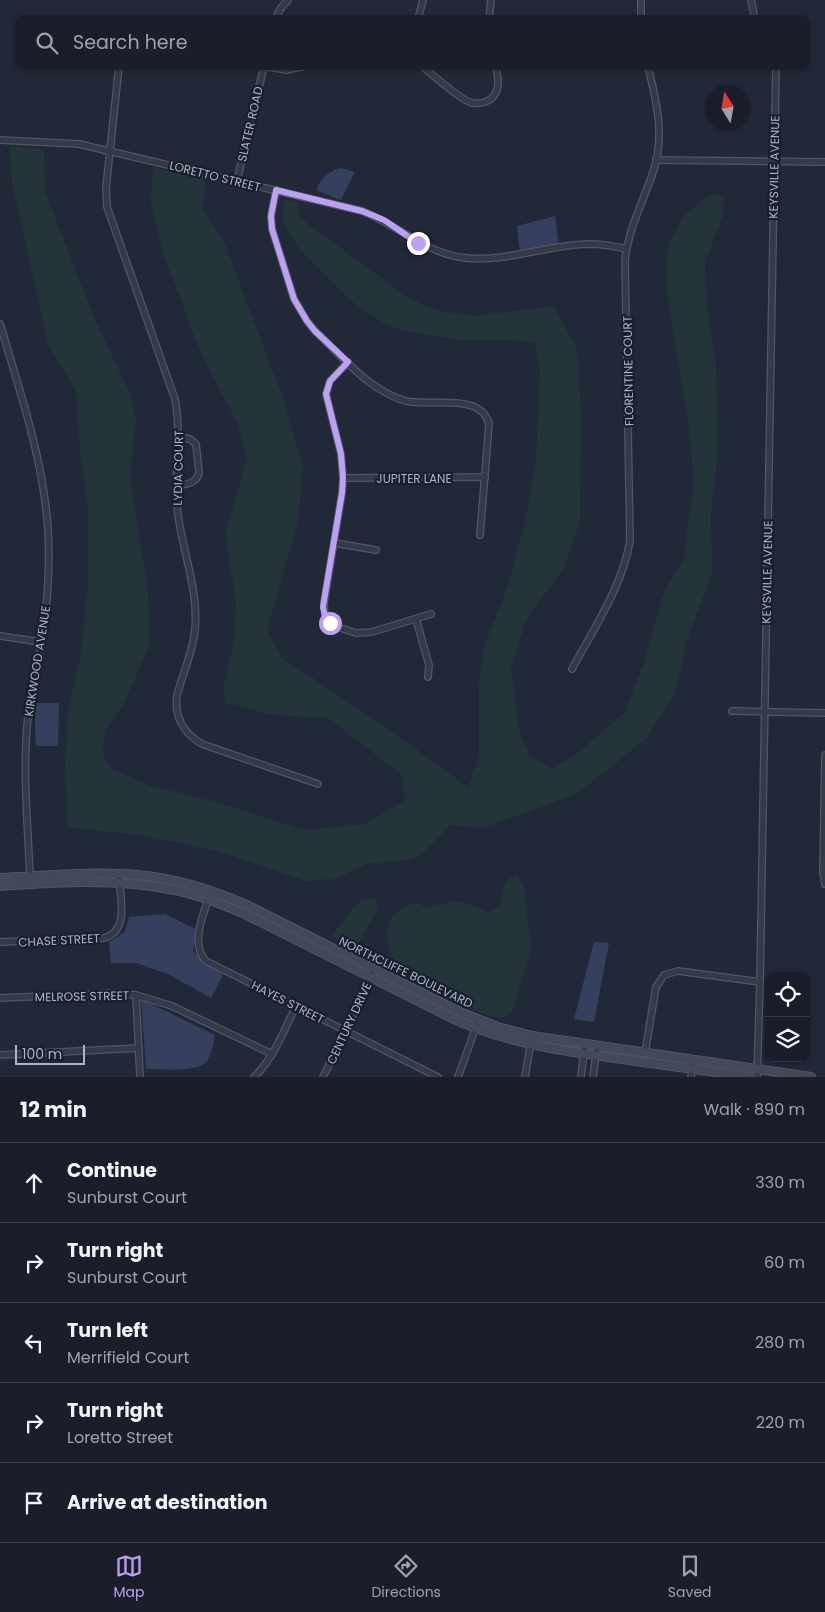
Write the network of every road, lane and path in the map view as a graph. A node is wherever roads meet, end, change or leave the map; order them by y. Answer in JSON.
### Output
{"nodes":[{"id":1,"x":288,"y":0,"type":"edge"},
{"id":2,"x":422,"y":0,"type":"edge"},
{"id":3,"x":491,"y":0,"type":"edge"},
{"id":4,"x":641,"y":0,"type":"edge"},
{"id":5,"x":751,"y":0,"type":"edge"},
{"id":6,"x":277,"y":15,"type":"edge"},
{"id":7,"x":419,"y":15,"type":"edge"},
{"id":8,"x":489,"y":15,"type":"edge"},
{"id":9,"x":641,"y":15,"type":"edge"},
{"id":10,"x":754,"y":15,"type":"edge"},
{"id":11,"x":119,"y":70,"type":"edge"},
{"id":12,"x":263,"y":70,"type":"edge"},
{"id":13,"x":427,"y":70,"type":"edge"},
{"id":14,"x":497,"y":70,"type":"edge"},
{"id":15,"x":649,"y":70,"type":"edge"},
{"id":16,"x":776,"y":70,"type":"edge"},
{"id":17,"x":0,"y":140,"type":"edge"},
{"id":18,"x":110,"y":150,"type":"junction"},
{"id":19,"x":656,"y":160,"type":"junction"},
{"id":20,"x":775,"y":162,"type":"junction"},
{"id":21,"x":825,"y":162,"type":"edge"},
{"id":22,"x":237,"y":181,"type":"junction"},
{"id":23,"x":276,"y":190,"type":"junction"},
{"id":24,"x":626,"y":249,"type":"junction"},
{"id":25,"x":0,"y":324,"type":"edge"},
{"id":26,"x":1,"y":334,"type":"edge"},
{"id":27,"x":348,"y":362,"type":"junction"},
{"id":28,"x":178,"y":437,"type":"junction"},
{"id":29,"x":485,"y":477,"type":"junction"},
{"id":30,"x":343,"y":478,"type":"junction"},
{"id":31,"x":177,"y":486,"type":"junction"},
{"id":32,"x":480,"y":535,"type":"dead end"},
{"id":33,"x":334,"y":543,"type":"junction"},
{"id":34,"x":376,"y":550,"type":"dead end"},
{"id":35,"x":432,"y":614,"type":"dead end"},
{"id":36,"x":416,"y":619,"type":"junction"},
{"id":37,"x":0,"y":636,"type":"edge"},
{"id":38,"x":41,"y":642,"type":"junction"},
{"id":39,"x":572,"y":669,"type":"dead end"},
{"id":40,"x":428,"y":677,"type":"dead end"},
{"id":41,"x":732,"y":711,"type":"dead end"},
{"id":42,"x":765,"y":712,"type":"junction"},
{"id":43,"x":825,"y":713,"type":"edge"},
{"id":44,"x":825,"y":756,"type":"edge"},
{"id":45,"x":318,"y":784,"type":"dead end"},
{"id":46,"x":119,"y":874,"type":"junction"},
{"id":47,"x":0,"y":878,"type":"edge"},
{"id":48,"x":30,"y":881,"type":"junction"},
{"id":49,"x":119,"y":883,"type":"junction"},
{"id":50,"x":825,"y":884,"type":"edge"},
{"id":51,"x":0,"y":886,"type":"edge"},
{"id":52,"x":212,"y":891,"type":"junction"},
{"id":53,"x":208,"y":899,"type":"junction"},
{"id":54,"x":0,"y":942,"type":"edge"},
{"id":55,"x":374,"y":969,"type":"junction"},
{"id":56,"x":370,"y":977,"type":"junction"},
{"id":57,"x":760,"y":982,"type":"junction"},
{"id":58,"x":136,"y":995,"type":"junction"},
{"id":59,"x":0,"y":998,"type":"edge"},
{"id":60,"x":296,"y":1006,"type":"junction"},
{"id":61,"x":479,"y":1020,"type":"junction"},
{"id":62,"x":475,"y":1028,"type":"junction"},
{"id":63,"x":346,"y":1031,"type":"junction"},
{"id":64,"x":532,"y":1036,"type":"junction"},
{"id":65,"x":530,"y":1045,"type":"junction"},
{"id":66,"x":585,"y":1045,"type":"junction"},
{"id":67,"x":597,"y":1047,"type":"junction"},
{"id":68,"x":138,"y":1048,"type":"junction"},
{"id":69,"x":645,"y":1053,"type":"junction"},
{"id":70,"x":0,"y":1054,"type":"edge"},
{"id":71,"x":272,"y":1054,"type":"junction"},
{"id":72,"x":584,"y":1054,"type":"junction"},
{"id":73,"x":596,"y":1056,"type":"junction"},
{"id":74,"x":693,"y":1059,"type":"junction"},
{"id":75,"x":691,"y":1073,"type":"edge"},
{"id":76,"x":757,"y":1073,"type":"edge"},
{"id":77,"x":803,"y":1076,"type":"edge"},
{"id":78,"x":140,"y":1077,"type":"edge"},
{"id":79,"x":254,"y":1077,"type":"edge"},
{"id":80,"x":323,"y":1077,"type":"edge"},
{"id":81,"x":438,"y":1077,"type":"edge"},
{"id":82,"x":458,"y":1077,"type":"edge"},
{"id":83,"x":525,"y":1077,"type":"edge"},
{"id":84,"x":581,"y":1077,"type":"edge"},
{"id":85,"x":593,"y":1077,"type":"edge"},
{"id":86,"x":752,"y":1077,"type":"edge"}],
"edges":[{"from":1,"to":6,"type":"street"},
{"from":2,"to":7,"type":"street"},
{"from":3,"to":8,"type":"street"},
{"from":4,"to":9,"type":"street"},
{"from":5,"to":10,"type":"street"},
{"from":11,"to":18,"type":"street","name":"LYDIA COURT"},
{"from":12,"to":22,"type":"street","name":"SLATER ROAD"},
{"from":13,"to":14,"type":"street"},
{"from":15,"to":19,"type":"street","name":"FLORENTINE COURT"},
{"from":16,"to":20,"type":"street","name":"KEYSVILLE AVENUE"},
{"from":17,"to":18,"type":"street","name":"LORETTO STREET"},
{"from":18,"to":22,"type":"street","name":"LORETTO STREET"},
{"from":18,"to":28,"type":"street","name":"LYDIA COURT"},
{"from":19,"to":20,"type":"street"},
{"from":19,"to":24,"type":"street","name":"FLORENTINE COURT"},
{"from":20,"to":21,"type":"street"},
{"from":20,"to":42,"type":"street","name":"KEYSVILLE AVENUE"},
{"from":22,"to":23,"type":"street","name":"LORETTO STREET"},
{"from":23,"to":24,"type":"street","name":"LORETTO STREET"},
{"from":23,"to":27,"type":"street"},
{"from":24,"to":39,"type":"street","name":"FLORENTINE COURT"},
{"from":25,"to":26,"type":"street","name":"KIRKWOOD AVENUE"},
{"from":26,"to":38,"type":"street","name":"KIRKWOOD AVENUE"},
{"from":27,"to":29,"type":"street"},
{"from":27,"to":30,"type":"street"},
{"from":28,"to":31,"type":"street","name":"LYDIA COURT"},
{"from":28,"to":31,"type":"street"},
{"from":29,"to":30,"type":"street","name":"JUPITER LANE"},
{"from":29,"to":32,"type":"street"},
{"from":30,"to":33,"type":"street"},
{"from":31,"to":45,"type":"street","name":"LYDIA COURT"},
{"from":33,"to":34,"type":"street"},
{"from":33,"to":36,"type":"street"},
{"from":35,"to":36,"type":"street"},
{"from":36,"to":40,"type":"street"},
{"from":37,"to":38,"type":"street"},
{"from":38,"to":48,"type":"street","name":"KIRKWOOD AVENUE"},
{"from":41,"to":42,"type":"street"},
{"from":42,"to":43,"type":"street"},
{"from":42,"to":57,"type":"street","name":"KEYSVILLE AVENUE"},
{"from":44,"to":50,"type":"street"},
{"from":46,"to":48,"type":"main road","name":"NORTHCLIFFE BOULEVARD"},
{"from":46,"to":49,"type":"street","name":"CHASE STREET"},
{"from":46,"to":52,"type":"main road","name":"NORTHCLIFFE BOULEVARD"},
{"from":47,"to":48,"type":"main road","name":"NORTHCLIFFE BOULEVARD"},
{"from":48,"to":49,"type":"main road","name":"NORTHCLIFFE BOULEVARD"},
{"from":48,"to":51,"type":"main road","name":"NORTHCLIFFE BOULEVARD"},
{"from":49,"to":53,"type":"main road","name":"NORTHCLIFFE BOULEVARD"},
{"from":49,"to":54,"type":"street","name":"CHASE STREET"},
{"from":52,"to":53,"type":"street","name":"HAYES STREET"},
{"from":52,"to":55,"type":"main road","name":"NORTHCLIFFE BOULEVARD"},
{"from":53,"to":56,"type":"main road","name":"NORTHCLIFFE BOULEVARD"},
{"from":53,"to":60,"type":"street","name":"HAYES STREET"},
{"from":55,"to":56,"type":"street","name":"CENTURY DRIVE"},
{"from":55,"to":61,"type":"main road","name":"NORTHCLIFFE BOULEVARD"},
{"from":56,"to":62,"type":"main road","name":"NORTHCLIFFE BOULEVARD"},
{"from":56,"to":63,"type":"street","name":"CENTURY DRIVE"},
{"from":57,"to":69,"type":"street"},
{"from":57,"to":76,"type":"street","name":"KEYSVILLE AVENUE"},
{"from":58,"to":59,"type":"street","name":"MELROSE STREET"},
{"from":58,"to":68,"type":"street"},
{"from":58,"to":71,"type":"street","name":"MELROSE STREET"},
{"from":60,"to":63,"type":"street","name":"HAYES STREET"},
{"from":60,"to":71,"type":"street"},
{"from":61,"to":62,"type":"street"},
{"from":61,"to":64,"type":"main road","name":"NORTHCLIFFE BOULEVARD"},
{"from":62,"to":65,"type":"main road","name":"NORTHCLIFFE BOULEVARD"},
{"from":62,"to":82,"type":"street"},
{"from":63,"to":80,"type":"street","name":"CENTURY DRIVE"},
{"from":63,"to":81,"type":"street","name":"HAYES STREET"},
{"from":64,"to":65,"type":"street"},
{"from":64,"to":66,"type":"main road","name":"NORTHCLIFFE BOULEVARD"},
{"from":65,"to":72,"type":"main road","name":"NORTHCLIFFE BOULEVARD"},
{"from":65,"to":83,"type":"street"},
{"from":66,"to":67,"type":"main road","name":"NORTHCLIFFE BOULEVARD"},
{"from":66,"to":72,"type":"street"},
{"from":67,"to":69,"type":"main road","name":"NORTHCLIFFE BOULEVARD"},
{"from":67,"to":73,"type":"street"},
{"from":68,"to":70,"type":"street"},
{"from":68,"to":78,"type":"street"},
{"from":69,"to":74,"type":"main road","name":"NORTHCLIFFE BOULEVARD"},
{"from":71,"to":79,"type":"street"},
{"from":72,"to":73,"type":"main road","name":"NORTHCLIFFE BOULEVARD"},
{"from":72,"to":84,"type":"street"},
{"from":73,"to":75,"type":"main road","name":"NORTHCLIFFE BOULEVARD"},
{"from":73,"to":85,"type":"street"},
{"from":74,"to":75,"type":"street"},
{"from":74,"to":76,"type":"main road","name":"NORTHCLIFFE BOULEVARD"},
{"from":75,"to":86,"type":"main road","name":"NORTHCLIFFE BOULEVARD"},
{"from":76,"to":77,"type":"main road","name":"NORTHCLIFFE BOULEVARD"}]}
